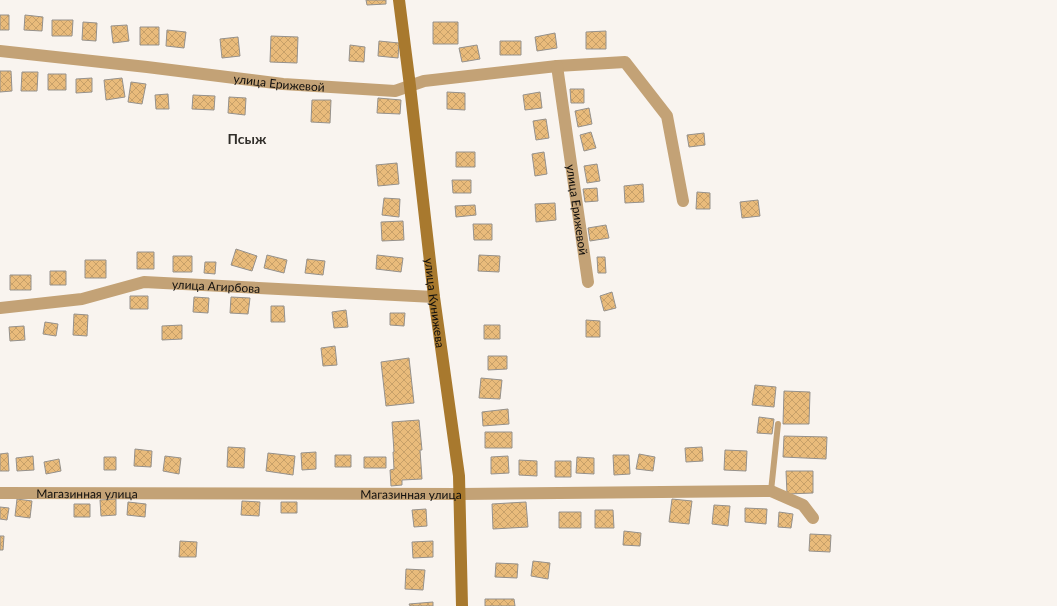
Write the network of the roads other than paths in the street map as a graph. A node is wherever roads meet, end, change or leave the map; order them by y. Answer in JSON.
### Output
{"nodes":[{"id":1,"x":399,"y":0,"type":"edge"},
{"id":2,"x":0,"y":51,"type":"edge"},
{"id":3,"x":557,"y":66,"type":"junction"},
{"id":4,"x":410,"y":86,"type":"junction"},
{"id":5,"x":683,"y":201,"type":"dead end"},
{"id":6,"x":588,"y":282,"type":"dead end"},
{"id":7,"x":434,"y":297,"type":"junction"},
{"id":8,"x":0,"y":308,"type":"edge"},
{"id":9,"x":778,"y":424,"type":"dead end"},
{"id":10,"x":771,"y":491,"type":"junction"},
{"id":11,"x":0,"y":493,"type":"edge"},
{"id":12,"x":460,"y":494,"type":"junction"},
{"id":13,"x":813,"y":518,"type":"dead end"},
{"id":14,"x":462,"y":606,"type":"edge"}],
"edges":[{"from":1,"to":4,"type":"street","name":"улица Кунижева"},
{"from":2,"to":4,"type":"street","name":"улица Ерижевой"},
{"from":3,"to":4,"type":"street","name":"улица Ерижевой"},
{"from":3,"to":5,"type":"street","name":"улица Ерижевой"},
{"from":3,"to":6,"type":"street","name":"улица Ерижевой"},
{"from":4,"to":7,"type":"street","name":"улица Кунижева"},
{"from":7,"to":8,"type":"street","name":"улица Агирбова"},
{"from":7,"to":12,"type":"street","name":"улица Кунижева"},
{"from":9,"to":10,"type":"lane"},
{"from":10,"to":12,"type":"street","name":"Магазинная улица"},
{"from":10,"to":13,"type":"street","name":"Магазинная улица"},
{"from":11,"to":12,"type":"street","name":"Магазинная улица"},
{"from":12,"to":14,"type":"street","name":"улица Кунижева"}]}
